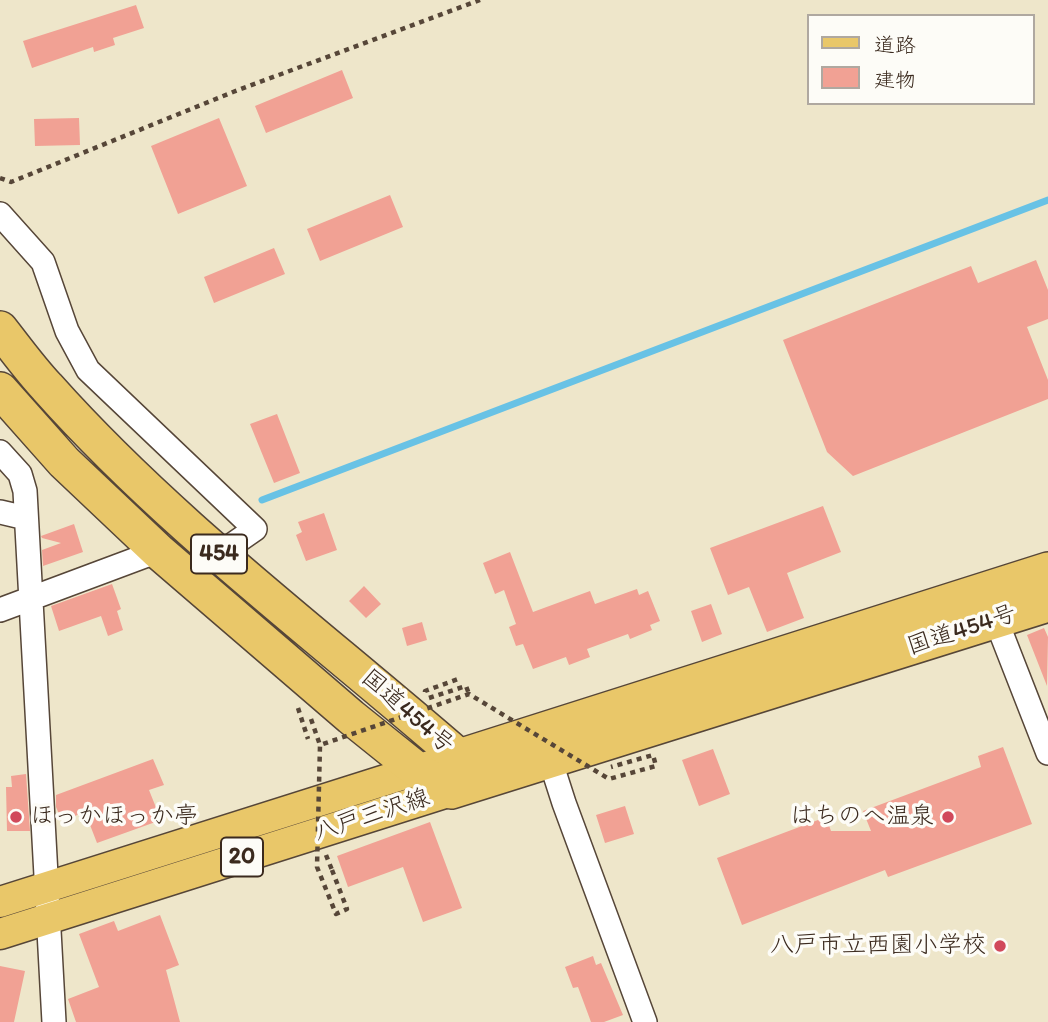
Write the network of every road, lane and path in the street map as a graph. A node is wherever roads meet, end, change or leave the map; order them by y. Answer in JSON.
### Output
{"nodes":[{"id":1,"x":480,"y":0,"type":"edge"},
{"id":2,"x":0,"y":178,"type":"edge"},
{"id":3,"x":0,"y":214,"type":"edge"},
{"id":4,"x":0,"y":329,"type":"edge"},
{"id":5,"x":0,"y":390,"type":"edge"},
{"id":6,"x":0,"y":452,"type":"edge"},
{"id":7,"x":0,"y":512,"type":"edge"},
{"id":8,"x":26,"y":518,"type":"junction"},
{"id":9,"x":158,"y":551,"type":"junction"},
{"id":10,"x":219,"y":554,"type":"junction"},
{"id":11,"x":1048,"y":570,"type":"edge"},
{"id":12,"x":29,"y":600,"type":"junction"},
{"id":13,"x":1048,"y":604,"type":"edge"},
{"id":14,"x":0,"y":610,"type":"edge"},
{"id":15,"x":996,"y":620,"type":"junction"},
{"id":16,"x":461,"y":678,"type":"dead end"},
{"id":17,"x":469,"y":694,"type":"junction"},
{"id":18,"x":305,"y":704,"type":"dead end"},
{"id":19,"x":309,"y":714,"type":"dead end"},
{"id":20,"x":308,"y":739,"type":"dead end"},
{"id":21,"x":320,"y":745,"type":"junction"},
{"id":22,"x":545,"y":746,"type":"junction"},
{"id":23,"x":1048,"y":753,"type":"edge"},
{"id":24,"x":459,"y":757,"type":"junction"},
{"id":25,"x":611,"y":767,"type":"dead end"},
{"id":26,"x":417,"y":769,"type":"junction"},
{"id":27,"x":451,"y":791,"type":"junction"},
{"id":28,"x":332,"y":870,"type":"dead end"},
{"id":29,"x":46,"y":887,"type":"junction"},
{"id":30,"x":0,"y":902,"type":"edge"},
{"id":31,"x":48,"y":919,"type":"junction"},
{"id":32,"x":0,"y":934,"type":"edge"},
{"id":33,"x":54,"y":1022,"type":"edge"},
{"id":34,"x":645,"y":1022,"type":"edge"}],
"edges":[{"from":1,"to":2,"type":"path"},
{"from":3,"to":10,"type":"street"},
{"from":4,"to":10,"type":"highway","name":"国道454号","number":"454"},
{"from":5,"to":9,"type":"highway","name":"国道454号","number":"454"},
{"from":6,"to":8,"type":"street"},
{"from":7,"to":8,"type":"street"},
{"from":8,"to":12,"type":"street"},
{"from":9,"to":12,"type":"street"},
{"from":9,"to":26,"type":"highway","name":"国道454号","number":"454"},
{"from":10,"to":24,"type":"highway","name":"国道454号","number":"454"},
{"from":11,"to":22,"type":"highway","name":"国道454号"},
{"from":12,"to":14,"type":"street"},
{"from":12,"to":29,"type":"street"},
{"from":13,"to":15,"type":"highway","name":"国道454号"},
{"from":15,"to":22,"type":"highway","name":"国道454号"},
{"from":15,"to":23,"type":"street"},
{"from":16,"to":17,"type":"path"},
{"from":17,"to":21,"type":"path","bridge":true},
{"from":17,"to":25,"type":"path","bridge":true},
{"from":18,"to":20,"type":"path"},
{"from":19,"to":21,"type":"path"},
{"from":21,"to":28,"type":"path","bridge":true},
{"from":22,"to":24,"type":"highway","name":"国道454号"},
{"from":22,"to":27,"type":"highway","name":"国道454号"},
{"from":22,"to":34,"type":"street"},
{"from":24,"to":26,"type":"main road","name":"八戸三沢線","number":"20"},
{"from":24,"to":27,"type":"main road","name":"八戸三沢線"},
{"from":26,"to":27,"type":"highway","name":"国道454号","number":"454"},
{"from":26,"to":29,"type":"main road","name":"八戸三沢線","number":"20"},
{"from":27,"to":31,"type":"main road","name":"八戸三沢線","number":"20"},
{"from":29,"to":30,"type":"main road","name":"八戸三沢線","number":"20"},
{"from":29,"to":31,"type":"street"},
{"from":31,"to":32,"type":"main road","name":"八戸三沢線","number":"20"},
{"from":31,"to":33,"type":"street"}]}
